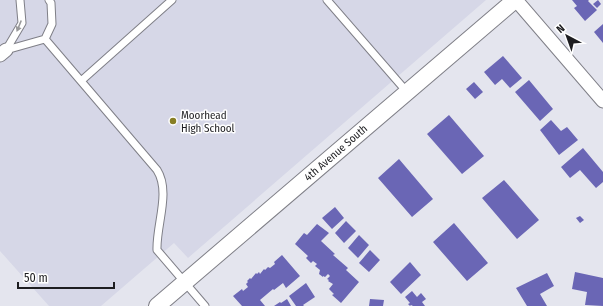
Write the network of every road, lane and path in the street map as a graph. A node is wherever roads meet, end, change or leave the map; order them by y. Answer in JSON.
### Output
{"nodes":[{"id":1,"x":20,"y":0,"type":"edge"},
{"id":2,"x":49,"y":0,"type":"edge"},
{"id":3,"x":172,"y":0,"type":"edge"},
{"id":4,"x":327,"y":0,"type":"edge"},
{"id":5,"x":516,"y":0,"type":"edge"},
{"id":6,"x":44,"y":39,"type":"junction"},
{"id":7,"x":3,"y":53,"type":"edge"},
{"id":8,"x":81,"y":81,"type":"junction"},
{"id":9,"x":407,"y":92,"type":"junction"},
{"id":10,"x":603,"y":101,"type":"edge"},
{"id":11,"x":185,"y":282,"type":"junction"},
{"id":12,"x":157,"y":306,"type":"edge"},
{"id":13,"x":206,"y":306,"type":"edge"}],
"edges":[{"from":1,"to":7,"type":"lane","one_way":true},
{"from":2,"to":6,"type":"lane"},
{"from":3,"to":8,"type":"lane"},
{"from":4,"to":9,"type":"lane"},
{"from":5,"to":9,"type":"street","name":"4th Avenue South"},
{"from":5,"to":10,"type":"street"},
{"from":6,"to":7,"type":"lane"},
{"from":6,"to":8,"type":"lane"},
{"from":8,"to":11,"type":"lane"},
{"from":9,"to":11,"type":"street","name":"4th Avenue South"},
{"from":11,"to":12,"type":"street","name":"4th Avenue South"},
{"from":11,"to":13,"type":"lane"}]}
